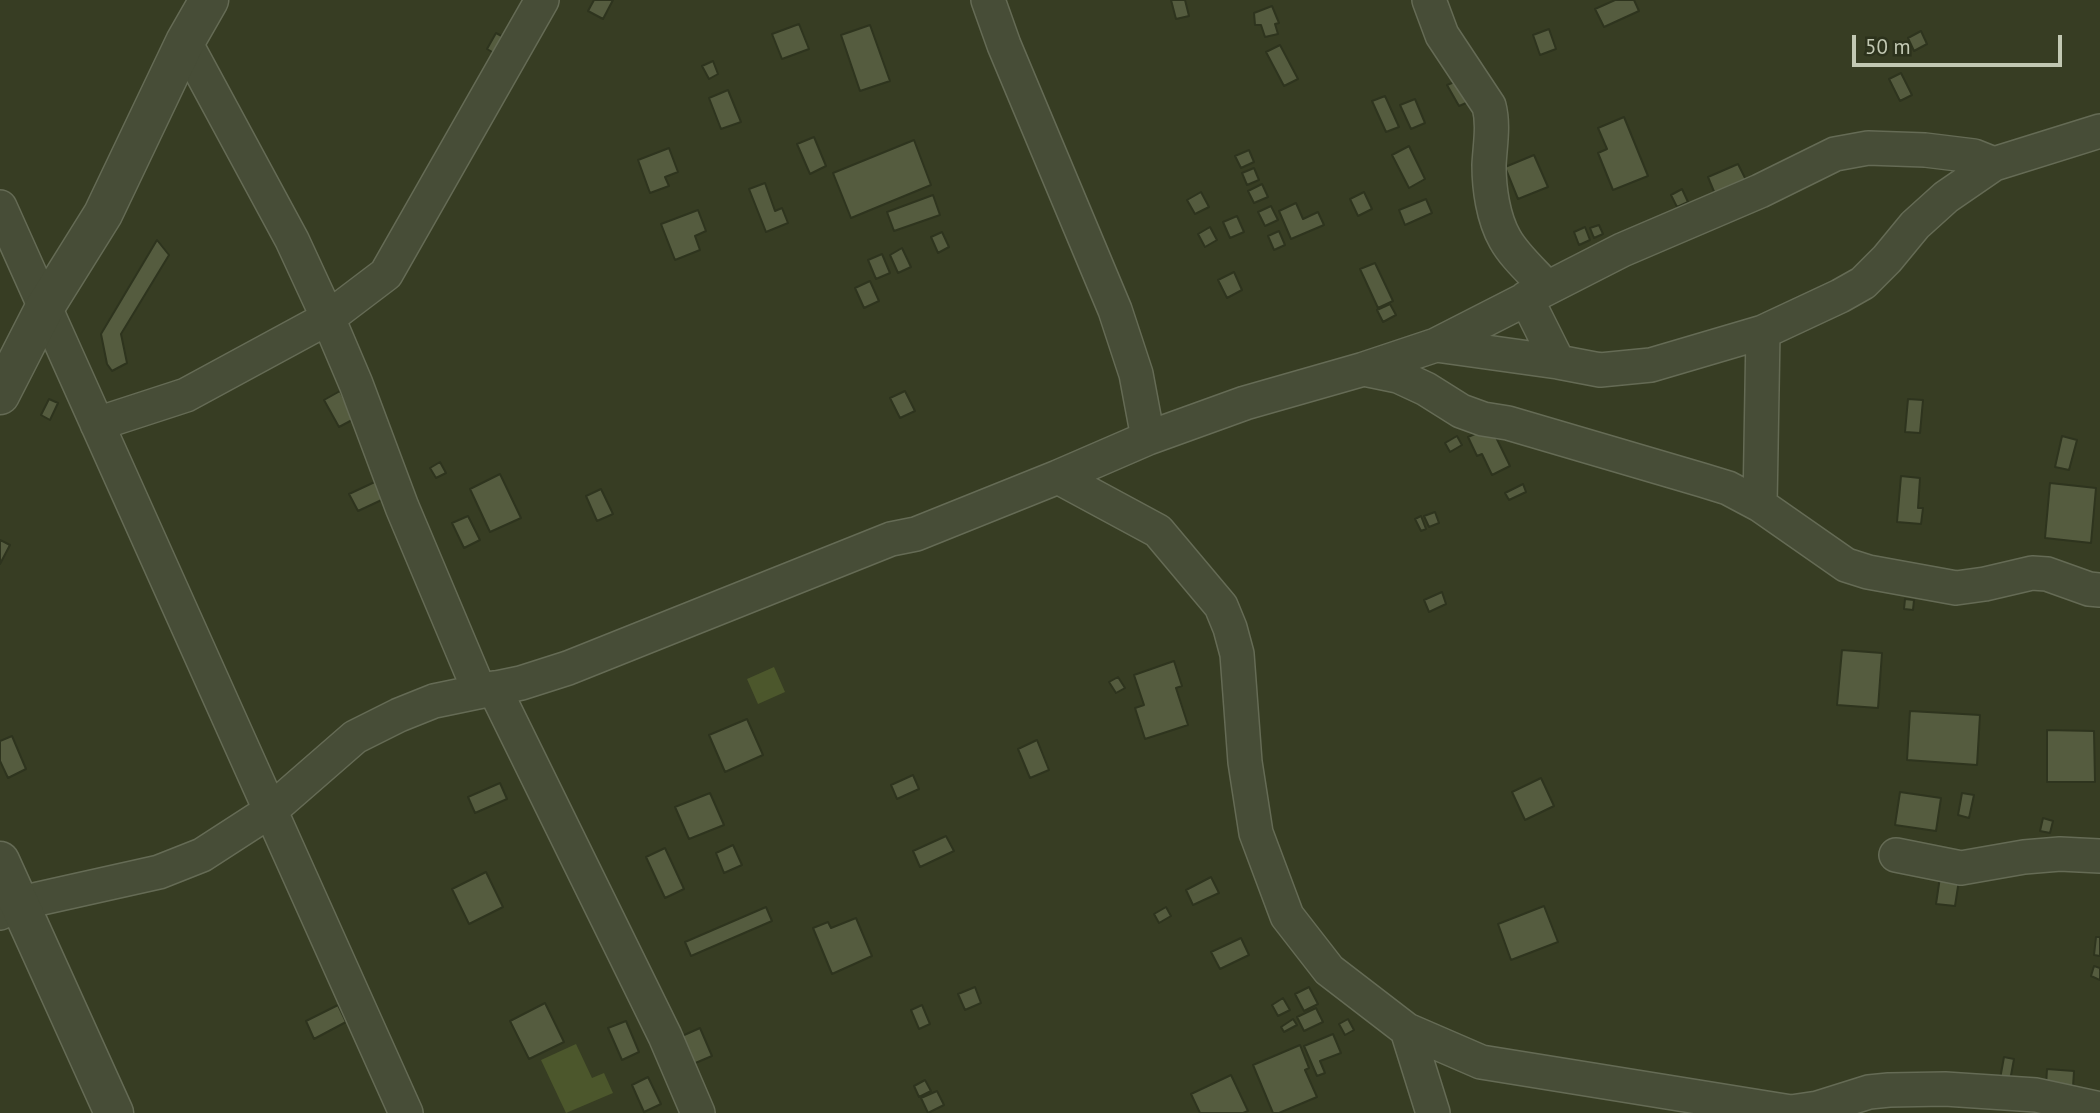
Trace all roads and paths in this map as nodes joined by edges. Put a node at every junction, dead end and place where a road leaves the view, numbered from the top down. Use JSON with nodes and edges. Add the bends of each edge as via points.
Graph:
{"nodes":[{"id":1,"x":209,"y":0,"type":"edge"},
{"id":2,"x":542,"y":0,"type":"edge"},
{"id":3,"x":988,"y":0,"type":"edge"},
{"id":4,"x":1429,"y":0,"type":"edge"},
{"id":5,"x":185,"y":42,"type":"junction"},
{"id":6,"x":2100,"y":131,"type":"edge"},
{"id":7,"x":1994,"y":164,"type":"junction"},
{"id":8,"x":0,"y":208,"type":"edge"},
{"id":9,"x":1537,"y":293,"type":"junction"},
{"id":10,"x":45,"y":307,"type":"junction"},
{"id":11,"x":328,"y":318,"type":"junction"},
{"id":12,"x":1763,"y":332,"type":"junction"},
{"id":13,"x":1436,"y":345,"type":"junction"},
{"id":14,"x":1558,"y":362,"type":"junction"},
{"id":15,"x":1364,"y":369,"type":"junction"},
{"id":16,"x":0,"y":395,"type":"edge"},
{"id":17,"x":97,"y":424,"type":"junction"},
{"id":18,"x":1148,"y":438,"type":"junction"},
{"id":19,"x":1058,"y":477,"type":"junction"},
{"id":20,"x":1760,"y":505,"type":"junction"},
{"id":21,"x":2100,"y":590,"type":"edge"},
{"id":22,"x":487,"y":689,"type":"junction"},
{"id":23,"x":271,"y":811,"type":"junction"},
{"id":24,"x":1896,"y":855,"type":"dead end"},
{"id":25,"x":2100,"y":856,"type":"edge"},
{"id":26,"x":0,"y":861,"type":"edge"},
{"id":27,"x":10,"y":908,"type":"edge"},
{"id":28,"x":1406,"y":1030,"type":"junction"},
{"id":29,"x":1945,"y":1090,"type":"junction"},
{"id":30,"x":2100,"y":1109,"type":"edge"},
{"id":31,"x":114,"y":1113,"type":"edge"},
{"id":32,"x":406,"y":1113,"type":"edge"},
{"id":33,"x":698,"y":1113,"type":"edge"},
{"id":34,"x":1433,"y":1113,"type":"edge"},
{"id":35,"x":1972,"y":1113,"type":"edge"}],
"edges":[{"from":1,"to":5,"type":"street"},
{"from":2,"to":11,"type":"street","via":[[386,274]]},
{"from":3,"to":18,"type":"street","via":[[1115,310],[1136,374]]},
{"from":4,"to":9,"type":"street","via":[[1443,35],[1489,106],[1493,119],[1489,176],[1499,224]]},
{"from":5,"to":10,"type":"street","via":[[103,214]]},
{"from":5,"to":11,"type":"street","via":[[292,240]]},
{"from":6,"to":7,"type":"street"},
{"from":7,"to":9,"type":"street","via":[[1974,156],[1925,150],[1868,148],[1835,154]]},
{"from":7,"to":12,"type":"street","via":[[1922,218],[1863,283]]},
{"from":8,"to":10,"type":"street"},
{"from":9,"to":13,"type":"street"},
{"from":9,"to":14,"type":"street"},
{"from":10,"to":16,"type":"street"},
{"from":10,"to":17,"type":"street"},
{"from":11,"to":17,"type":"street","via":[[186,395]]},
{"from":11,"to":22,"type":"street","via":[[402,507]]},
{"from":12,"to":14,"type":"street","via":[[1651,365],[1600,370]]},
{"from":12,"to":20,"type":"street"},
{"from":13,"to":14,"type":"street"},
{"from":13,"to":15,"type":"street"},
{"from":15,"to":18,"type":"street","via":[[1245,403]]},
{"from":15,"to":20,"type":"street","via":[[1398,376],[1483,419],[1728,488]]},
{"from":17,"to":23,"type":"street"},
{"from":18,"to":19,"type":"street"},
{"from":19,"to":22,"type":"street","via":[[568,668]]},
{"from":19,"to":28,"type":"street","via":[[1158,531],[1221,606],[1237,654],[1255,833],[1287,916],[1329,970]]},
{"from":20,"to":21,"type":"street","via":[[1846,565],[1868,572],[1956,587],[2032,573]]},
{"from":22,"to":23,"type":"street","via":[[434,701],[355,737]]},
{"from":22,"to":33,"type":"street","via":[[665,1036]]},
{"from":23,"to":27,"type":"street","via":[[202,855],[159,872]]},
{"from":23,"to":32,"type":"street"},
{"from":24,"to":25,"type":"street","via":[[1961,868],[2036,856]]},
{"from":26,"to":27,"type":"street"},
{"from":27,"to":31,"type":"street"},
{"from":28,"to":29,"type":"street","via":[[1480,1062],[1791,1112],[1869,1092]]},
{"from":28,"to":34,"type":"street"},
{"from":29,"to":30,"type":"street","via":[[2036,1095]]},
{"from":29,"to":35,"type":"street"}]}
